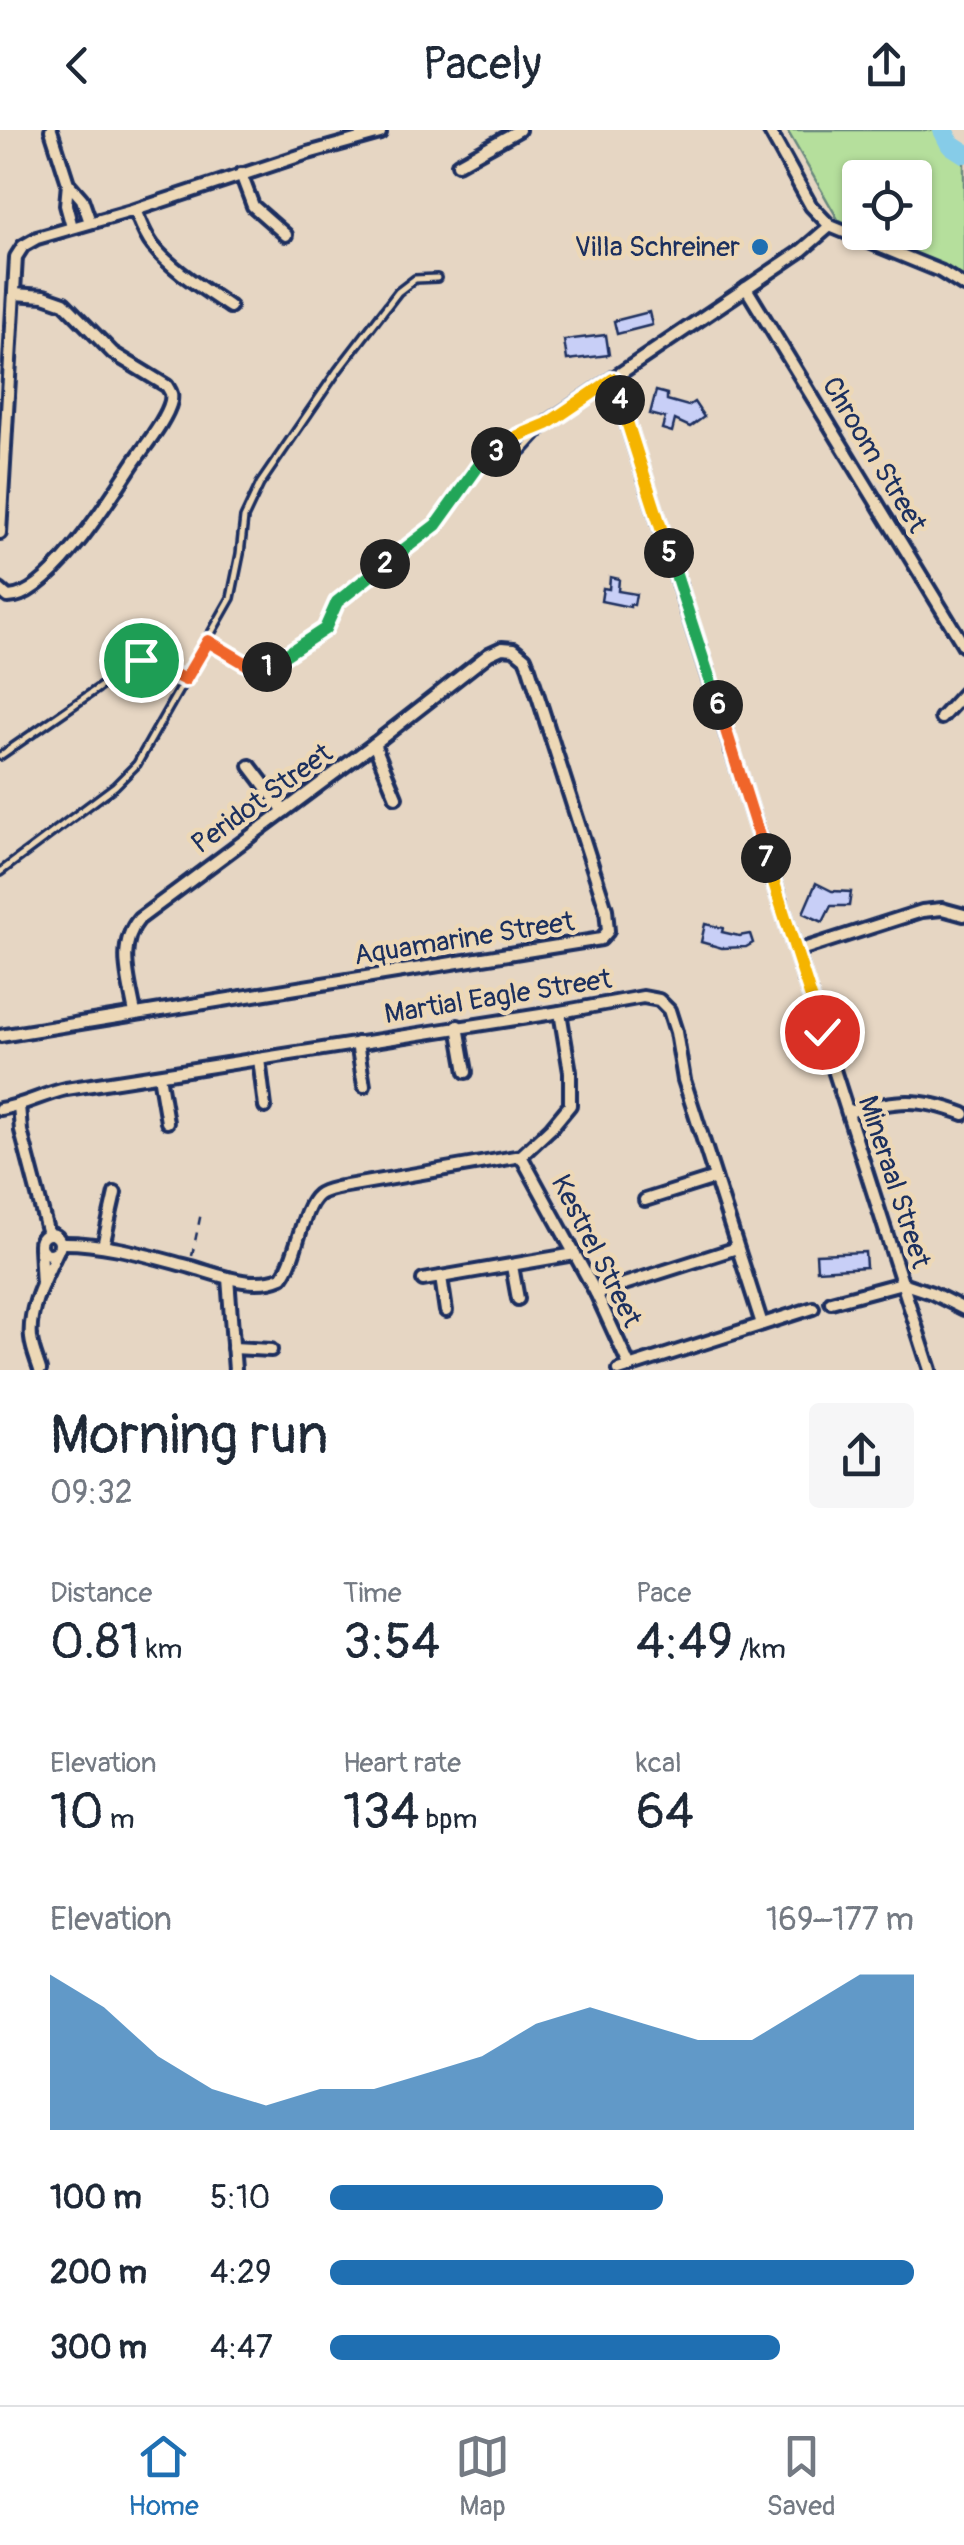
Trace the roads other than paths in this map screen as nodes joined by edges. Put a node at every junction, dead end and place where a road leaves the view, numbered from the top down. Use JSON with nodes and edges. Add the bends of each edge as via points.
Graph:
{"nodes":[{"id":1,"x":51,"y":130,"type":"edge"},
{"id":2,"x":519,"y":130,"type":"edge"},
{"id":3,"x":768,"y":130,"type":"edge"},
{"id":4,"x":380,"y":132,"type":"dead end"},
{"id":5,"x":458,"y":164,"type":"dead end"},
{"id":6,"x":242,"y":174,"type":"junction"},
{"id":7,"x":68,"y":183,"type":"junction"},
{"id":8,"x":135,"y":210,"type":"junction"},
{"id":9,"x":90,"y":222,"type":"junction"},
{"id":10,"x":830,"y":226,"type":"junction"},
{"id":11,"x":72,"y":227,"type":"junction"},
{"id":12,"x":286,"y":236,"type":"dead end"},
{"id":13,"x":437,"y":278,"type":"dead end"},
{"id":14,"x":964,"y":286,"type":"edge"},
{"id":15,"x":746,"y":288,"type":"junction"},
{"id":16,"x":14,"y":294,"type":"junction"},
{"id":17,"x":230,"y":307,"type":"dead end"},
{"id":18,"x":613,"y":379,"type":"junction"},
{"id":19,"x":547,"y":424,"type":"junction"},
{"id":20,"x":494,"y":453,"type":"junction"},
{"id":21,"x":0,"y":533,"type":"edge"},
{"id":22,"x":1,"y":592,"type":"edge"},
{"id":23,"x":208,"y":641,"type":"junction"},
{"id":24,"x":964,"y":646,"type":"edge"},
{"id":25,"x":490,"y":654,"type":"joint"},
{"id":26,"x":185,"y":680,"type":"junction"},
{"id":27,"x":964,"y":693,"type":"edge"},
{"id":28,"x":941,"y":718,"type":"dead end"},
{"id":29,"x":374,"y":744,"type":"junction"},
{"id":30,"x":0,"y":756,"type":"edge"},
{"id":31,"x":250,"y":766,"type":"dead end"},
{"id":32,"x":396,"y":796,"type":"dead end"},
{"id":33,"x":284,"y":810,"type":"junction"},
{"id":34,"x":0,"y":872,"type":"edge"},
{"id":35,"x":964,"y":915,"type":"edge"},
{"id":36,"x":796,"y":951,"type":"junction"},
{"id":37,"x":560,"y":1012,"type":"junction"},
{"id":38,"x":135,"y":1014,"type":"junction"},
{"id":39,"x":458,"y":1026,"type":"junction"},
{"id":40,"x":0,"y":1036,"type":"edge"},
{"id":41,"x":357,"y":1043,"type":"junction"},
{"id":42,"x":259,"y":1059,"type":"junction"},
{"id":43,"x":466,"y":1072,"type":"dead end"},
{"id":44,"x":159,"y":1075,"type":"junction"},
{"id":45,"x":364,"y":1086,"type":"dead end"},
{"id":46,"x":266,"y":1107,"type":"dead end"},
{"id":47,"x":9,"y":1108,"type":"edge"},
{"id":48,"x":848,"y":1112,"type":"junction"},
{"id":49,"x":964,"y":1114,"type":"edge"},
{"id":50,"x":167,"y":1122,"type":"dead end"},
{"id":51,"x":522,"y":1156,"type":"junction"},
{"id":52,"x":715,"y":1178,"type":"junction"},
{"id":53,"x":115,"y":1192,"type":"dead end"},
{"id":54,"x":645,"y":1200,"type":"dead end"},
{"id":55,"x":44,"y":1239,"type":"junction"},
{"id":56,"x":103,"y":1246,"type":"junction"},
{"id":57,"x":59,"y":1247,"type":"junction"},
{"id":58,"x":737,"y":1248,"type":"junction"},
{"id":59,"x":575,"y":1254,"type":"junction"},
{"id":60,"x":512,"y":1266,"type":"junction"},
{"id":61,"x":441,"y":1276,"type":"junction"},
{"id":62,"x":228,"y":1278,"type":"junction"},
{"id":63,"x":423,"y":1280,"type":"dead end"},
{"id":64,"x":902,"y":1282,"type":"junction"},
{"id":65,"x":42,"y":1286,"type":"junction"},
{"id":66,"x":596,"y":1292,"type":"junction"},
{"id":67,"x":518,"y":1300,"type":"dead end"},
{"id":68,"x":831,"y":1302,"type":"dead end"},
{"id":69,"x":813,"y":1308,"type":"dead end"},
{"id":70,"x":964,"y":1309,"type":"edge"},
{"id":71,"x":446,"y":1312,"type":"dead end"},
{"id":72,"x":762,"y":1324,"type":"junction"},
{"id":73,"x":233,"y":1348,"type":"junction"},
{"id":74,"x":270,"y":1350,"type":"dead end"},
{"id":75,"x":655,"y":1365,"type":"edge"},
{"id":76,"x":625,"y":1368,"type":"edge"},
{"id":77,"x":40,"y":1370,"type":"edge"},
{"id":78,"x":235,"y":1370,"type":"edge"},
{"id":79,"x":930,"y":1370,"type":"edge"}],
"edges":[{"from":1,"to":7,"type":"street"},
{"from":2,"to":5,"type":"street"},
{"from":3,"to":10,"type":"street"},
{"from":4,"to":6,"type":"street"},
{"from":6,"to":8,"type":"street"},
{"from":6,"to":12,"type":"street","via":[[253,206]]},
{"from":7,"to":9,"type":"street"},
{"from":7,"to":11,"type":"street"},
{"from":8,"to":9,"type":"street"},
{"from":8,"to":17,"type":"street","via":[[162,256]]},
{"from":9,"to":11,"type":"street"},
{"from":10,"to":14,"type":"street"},
{"from":10,"to":15,"type":"street"},
{"from":11,"to":16,"type":"street","via":[[22,246]]},
{"from":13,"to":23,"type":"lane","via":[[415,279],[398,292],[260,484],[244,518],[232,598]]},
{"from":15,"to":18,"type":"street"},
{"from":15,"to":24,"type":"street","name":"Chroom Street"},
{"from":16,"to":21,"type":"street"},
{"from":16,"to":22,"type":"street","via":[[64,303],[112,353],[167,386],[171,400],[84,537],[24,594]]},
{"from":18,"to":19,"type":"street"},
{"from":18,"to":36,"type":"street","name":"Mineraal Street"},
{"from":19,"to":20,"type":"lane"},
{"from":19,"to":20,"type":"lane","via":[[523,451]]},
{"from":20,"to":23,"type":"lane","via":[[436,525],[342,597],[325,629],[272,666],[250,666]]},
{"from":23,"to":26,"type":"lane"},
{"from":25,"to":29,"type":"street","name":"Peridot Street"},
{"from":25,"to":38,"type":"street","name":"Aquamarine Street","via":[[514,649],[529,668],[606,910],[606,936]]},
{"from":26,"to":30,"type":"lane","via":[[151,662],[136,662]]},
{"from":26,"to":34,"type":"lane","via":[[128,775]]},
{"from":27,"to":28,"type":"street"},
{"from":29,"to":32,"type":"street"},
{"from":29,"to":33,"type":"street","name":"Peridot Street"},
{"from":31,"to":33,"type":"street"},
{"from":33,"to":38,"type":"street","name":"Peridot Street","via":[[134,926],[126,950]]},
{"from":35,"to":36,"type":"street","via":[[922,911]]},
{"from":36,"to":48,"type":"street","name":"Mineraal Street"},
{"from":37,"to":39,"type":"street","name":"Martial Eagle Street"},
{"from":37,"to":51,"type":"street","via":[[570,1105]]},
{"from":37,"to":52,"type":"street","name":"Martial Eagle Street","via":[[643,997],[665,1004]]},
{"from":38,"to":40,"type":"street","name":"Aquamarine Street"},
{"from":39,"to":41,"type":"street","name":"Martial Eagle Street"},
{"from":39,"to":43,"type":"street"},
{"from":41,"to":42,"type":"street","name":"Martial Eagle Street"},
{"from":41,"to":45,"type":"street"},
{"from":42,"to":44,"type":"street","name":"Martial Eagle Street"},
{"from":42,"to":46,"type":"street"},
{"from":44,"to":47,"type":"street","name":"Martial Eagle Street","via":[[57,1091]]},
{"from":44,"to":50,"type":"street"},
{"from":47,"to":55,"type":"street","via":[[21,1131]]},
{"from":48,"to":49,"type":"street","via":[[913,1101]]},
{"from":48,"to":64,"type":"street","name":"Mineraal Street"},
{"from":51,"to":59,"type":"street","name":"Kestrel Street"},
{"from":51,"to":62,"type":"street","via":[[319,1194],[282,1277]]},
{"from":52,"to":54,"type":"street"},
{"from":52,"to":58,"type":"street","name":"Martial Eagle Street"},
{"from":53,"to":56,"type":"street"},
{"from":55,"to":57,"type":"street","via":[[58,1237]]},
{"from":55,"to":57,"type":"street","via":[[44,1252]]},
{"from":55,"to":65,"type":"street"},
{"from":56,"to":57,"type":"street"},
{"from":56,"to":62,"type":"street"},
{"from":57,"to":65,"type":"street"},
{"from":58,"to":66,"type":"street"},
{"from":58,"to":72,"type":"street","name":"Martial Eagle Street"},
{"from":59,"to":60,"type":"street"},
{"from":59,"to":66,"type":"street","name":"Kestrel Street"},
{"from":60,"to":61,"type":"street"},
{"from":60,"to":67,"type":"street"},
{"from":61,"to":63,"type":"street"},
{"from":61,"to":71,"type":"street"},
{"from":62,"to":73,"type":"street"},
{"from":64,"to":68,"type":"street"},
{"from":64,"to":70,"type":"street"},
{"from":64,"to":79,"type":"street","name":"Mineraal Street"},
{"from":65,"to":77,"type":"street","via":[[31,1335]]},
{"from":66,"to":76,"type":"street","name":"Kestrel Street"},
{"from":69,"to":72,"type":"street"},
{"from":72,"to":75,"type":"street"},
{"from":73,"to":74,"type":"street"},
{"from":73,"to":78,"type":"street"},
{"from":75,"to":76,"type":"street"}]}
